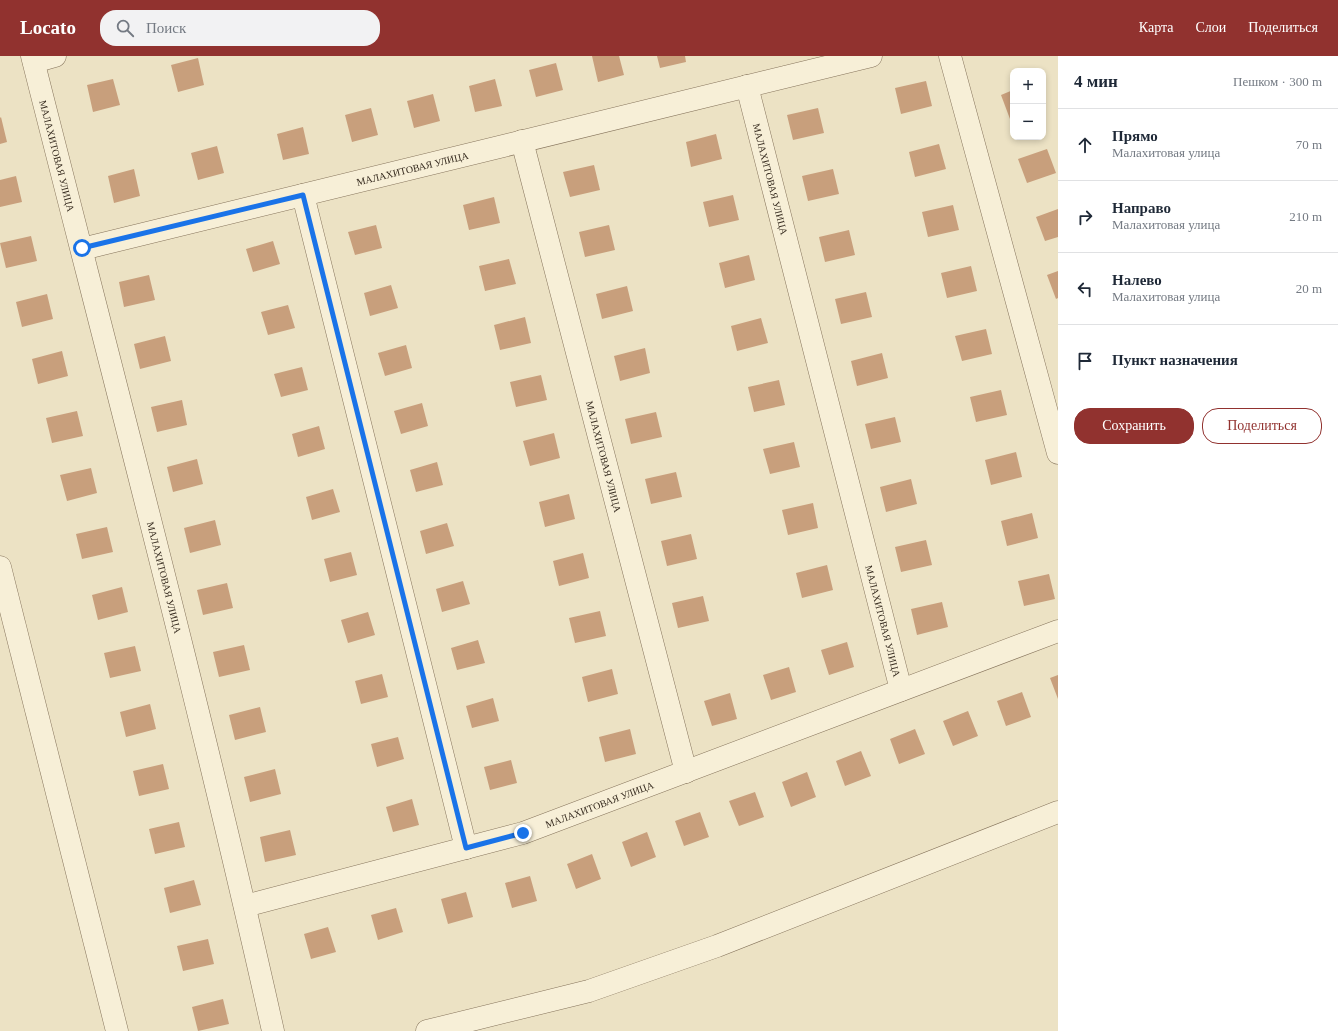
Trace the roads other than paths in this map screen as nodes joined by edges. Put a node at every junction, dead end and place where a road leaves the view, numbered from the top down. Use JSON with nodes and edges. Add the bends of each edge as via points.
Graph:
{"nodes":[{"id":1,"x":55,"y":56,"type":"edge"},
{"id":2,"x":871,"y":56,"type":"edge"},
{"id":3,"x":950,"y":56,"type":"edge"},
{"id":4,"x":33,"y":59,"type":"edge"},
{"id":5,"x":747,"y":86,"type":"junction"},
{"id":6,"x":522,"y":141,"type":"junction"},
{"id":7,"x":303,"y":195,"type":"junction"},
{"id":8,"x":82,"y":248,"type":"junction"},
{"id":9,"x":1058,"y":453,"type":"edge"},
{"id":10,"x":0,"y":567,"type":"edge"},
{"id":11,"x":1058,"y":631,"type":"edge"},
{"id":12,"x":901,"y":690,"type":"junction"},
{"id":13,"x":686,"y":772,"type":"junction"},
{"id":14,"x":1058,"y":812,"type":"edge"},
{"id":15,"x":466,"y":848,"type":"junction"},
{"id":16,"x":245,"y":906,"type":"junction"},
{"id":17,"x":118,"y":1031,"type":"edge"},
{"id":18,"x":272,"y":1031,"type":"edge"},
{"id":19,"x":427,"y":1031,"type":"edge"}],
"edges":[{"from":1,"to":4,"type":"street","name":"МАЛАХИТОВАЯ УЛИЦА"},
{"from":2,"to":5,"type":"street","name":"МАЛАХИТОВАЯ УЛИЦА"},
{"from":3,"to":9,"type":"street"},
{"from":4,"to":8,"type":"street","name":"МАЛАХИТОВАЯ УЛИЦА"},
{"from":5,"to":6,"type":"street","name":"МАЛАХИТОВАЯ УЛИЦА"},
{"from":5,"to":12,"type":"street","name":"МАЛАХИТОВАЯ УЛИЦА"},
{"from":6,"to":7,"type":"street","name":"МАЛАХИТОВАЯ УЛИЦА"},
{"from":6,"to":13,"type":"street","name":"МАЛАХИТОВАЯ УЛИЦА"},
{"from":7,"to":8,"type":"street","name":"МАЛАХИТОВАЯ УЛИЦА"},
{"from":7,"to":15,"type":"street"},
{"from":8,"to":16,"type":"street","name":"МАЛАХИТОВАЯ УЛИЦА"},
{"from":10,"to":17,"type":"street"},
{"from":11,"to":12,"type":"street","name":"МАЛАХИТОВАЯ УЛИЦА"},
{"from":12,"to":13,"type":"street","name":"МАЛАХИТОВАЯ УЛИЦА"},
{"from":13,"to":15,"type":"street","name":"МАЛАХИТОВАЯ УЛИЦА","via":[[523,833]]},
{"from":14,"to":19,"type":"street","via":[[696,954],[588,991]]},
{"from":15,"to":16,"type":"street","name":"МАЛАХИТОВАЯ УЛИЦА"},
{"from":16,"to":18,"type":"street","name":"МАЛАХИТОВАЯ УЛИЦА"}]}
